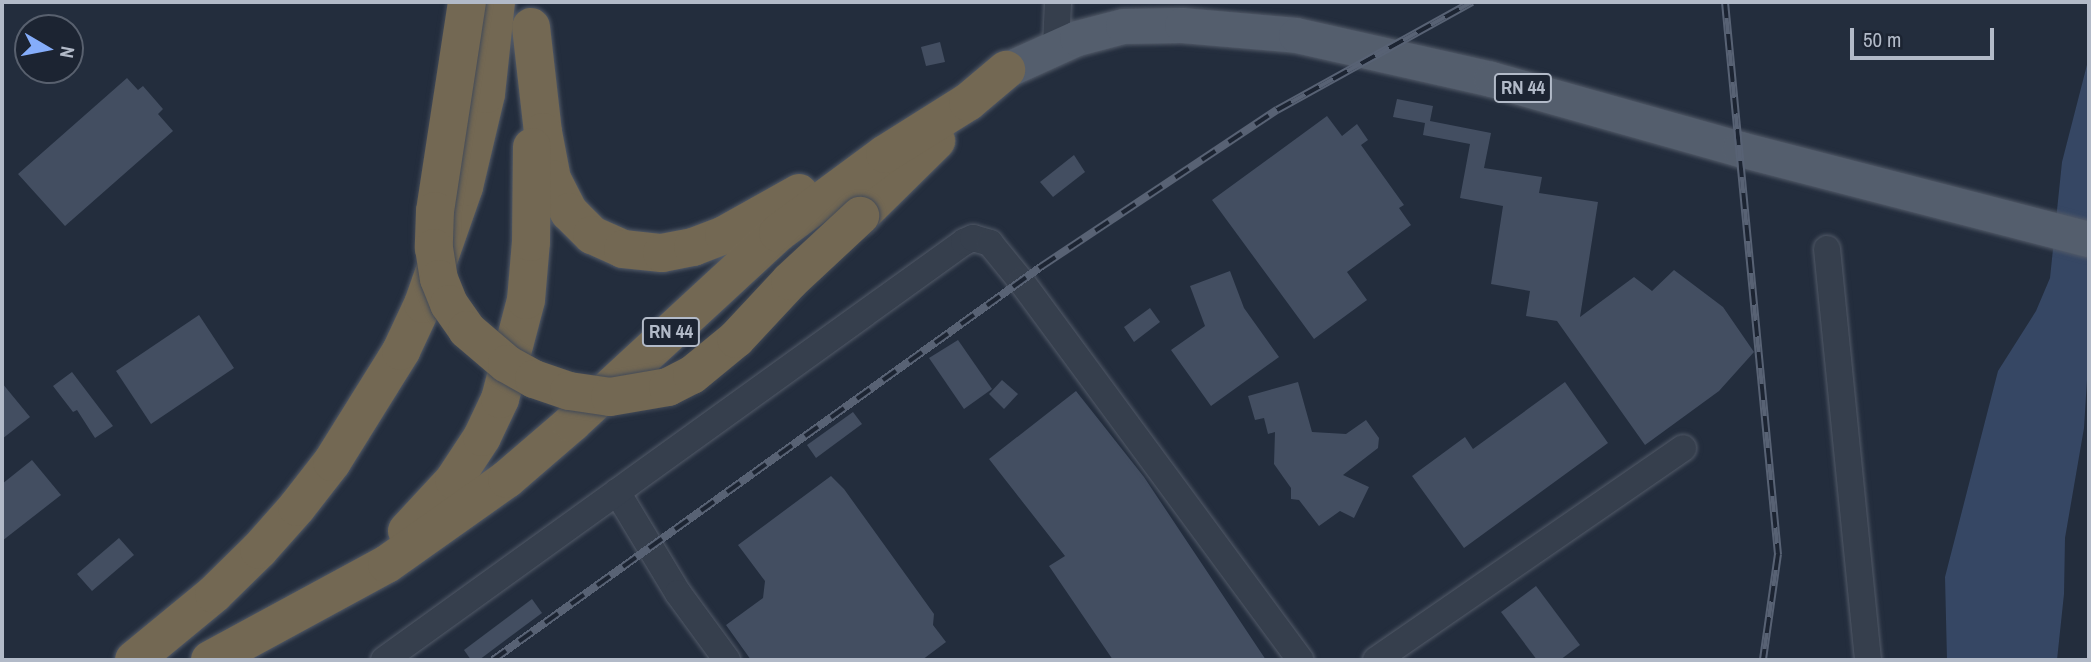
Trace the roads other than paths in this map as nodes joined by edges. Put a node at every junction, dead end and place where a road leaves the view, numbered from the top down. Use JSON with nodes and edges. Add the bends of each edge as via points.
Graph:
{"nodes":[{"id":1,"x":467,"y":2,"type":"edge"},
{"id":2,"x":496,"y":2,"type":"edge"},
{"id":3,"x":1058,"y":2,"type":"edge"},
{"id":4,"x":531,"y":15,"type":"edge"},
{"id":5,"x":1056,"y":47,"type":"junction"},
{"id":6,"x":1006,"y":70,"type":"junction"},
{"id":7,"x":968,"y":102,"type":"junction"},
{"id":8,"x":2089,"y":239,"type":"edge"},
{"id":9,"x":1828,"y":249,"type":"dead end"},
{"id":10,"x":1683,"y":448,"type":"dead end"},
{"id":11,"x":617,"y":492,"type":"junction"},
{"id":12,"x":335,"y":590,"type":"junction"},
{"id":13,"x":134,"y":660,"type":"edge"},
{"id":14,"x":210,"y":660,"type":"edge"},
{"id":15,"x":384,"y":660,"type":"edge"},
{"id":16,"x":727,"y":660,"type":"edge"},
{"id":17,"x":1300,"y":660,"type":"edge"},
{"id":18,"x":1377,"y":660,"type":"edge"},
{"id":19,"x":1868,"y":660,"type":"edge"}],
"edges":[{"from":1,"to":7,"type":"highway","bridge":true,"via":[[435,211],[438,269],[449,303],[467,330],[507,364],[569,391],[610,397],[668,387],[692,375],[736,339],[954,122]]},
{"from":2,"to":13,"type":"highway","via":[[486,94],[468,174],[423,304],[401,351],[332,462],[267,542],[214,594]]},
{"from":3,"to":5,"type":"lane"},
{"from":4,"to":6,"type":"highway","via":[[552,179],[569,212],[592,235],[623,249],[662,253],[724,235]]},
{"from":4,"to":12,"type":"highway","via":[[531,242],[526,300],[500,399],[468,458],[427,511],[383,555]]},
{"from":5,"to":6,"type":"main road","number":"RN 44"},
{"from":5,"to":8,"type":"main road","number":"RN 44","via":[[1102,30],[1147,24],[1296,36],[1491,79]]},
{"from":6,"to":7,"type":"highway","number":"RN 44"},
{"from":7,"to":12,"type":"highway","number":"RN 44","via":[[885,154],[778,233],[507,479],[387,564]]},
{"from":9,"to":19,"type":"lane"},
{"from":10,"to":18,"type":"lane"},
{"from":11,"to":15,"type":"lane"},
{"from":11,"to":16,"type":"lane","via":[[678,593]]},
{"from":11,"to":17,"type":"lane","via":[[964,242],[981,239],[996,249],[1021,281]]},
{"from":12,"to":14,"type":"highway","number":"RN 44"}]}
